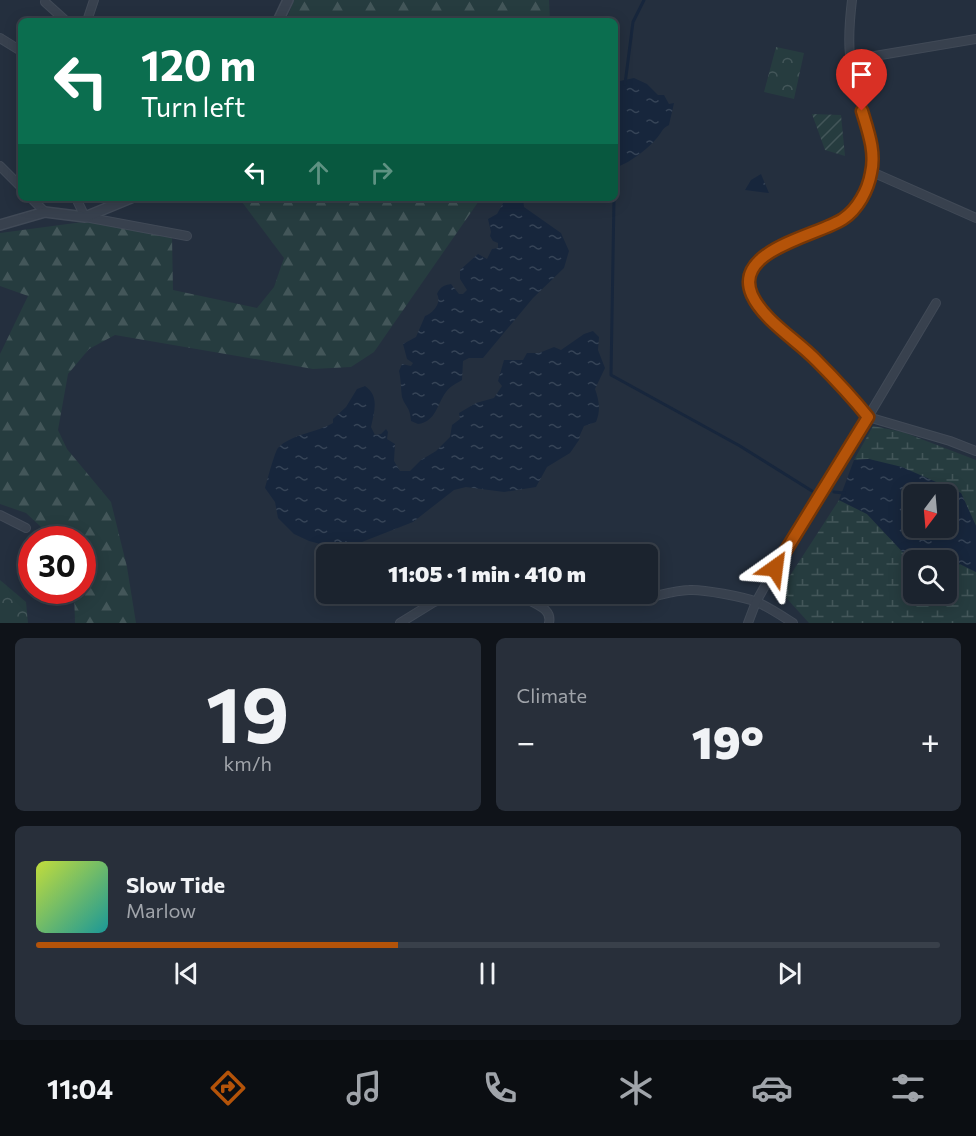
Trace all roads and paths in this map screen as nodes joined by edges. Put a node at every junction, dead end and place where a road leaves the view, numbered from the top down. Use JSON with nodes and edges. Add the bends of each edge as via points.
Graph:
{"nodes":[{"id":1,"x":94,"y":0,"type":"edge"},
{"id":2,"x":288,"y":0,"type":"edge"},
{"id":3,"x":852,"y":0,"type":"edge"},
{"id":4,"x":45,"y":2,"type":"dead end"},
{"id":5,"x":63,"y":18,"type":"edge"},
{"id":6,"x":88,"y":18,"type":"edge"},
{"id":7,"x":279,"y":18,"type":"edge"},
{"id":8,"x":0,"y":38,"type":"edge"},
{"id":9,"x":976,"y":39,"type":"edge"},
{"id":10,"x":18,"y":49,"type":"edge"},
{"id":11,"x":851,"y":60,"type":"junction"},
{"id":12,"x":0,"y":166,"type":"edge"},
{"id":13,"x":872,"y":172,"type":"junction"},
{"id":14,"x":18,"y":184,"type":"edge"},
{"id":15,"x":34,"y":201,"type":"edge"},
{"id":16,"x":77,"y":201,"type":"edge"},
{"id":17,"x":117,"y":201,"type":"edge"},
{"id":18,"x":45,"y":212,"type":"junction"},
{"id":19,"x":85,"y":217,"type":"junction"},
{"id":20,"x":976,"y":218,"type":"edge"},
{"id":21,"x":0,"y":225,"type":"edge"},
{"id":22,"x":187,"y":236,"type":"dead end"},
{"id":23,"x":936,"y":303,"type":"dead end"},
{"id":24,"x":868,"y":417,"type":"junction"},
{"id":25,"x":976,"y":452,"type":"edge"},
{"id":26,"x":0,"y":515,"type":"edge"},
{"id":27,"x":22,"y":526,"type":"edge"},
{"id":28,"x":658,"y":595,"type":"edge"},
{"id":29,"x":756,"y":602,"type":"junction"},
{"id":30,"x":431,"y":604,"type":"edge"},
{"id":31,"x":534,"y":604,"type":"edge"},
{"id":32,"x":400,"y":623,"type":"edge"},
{"id":33,"x":549,"y":623,"type":"edge"},
{"id":34,"x":748,"y":623,"type":"edge"},
{"id":35,"x":793,"y":623,"type":"edge"}],
"edges":[{"from":1,"to":6,"type":"street"},
{"from":2,"to":7,"type":"street"},
{"from":3,"to":11,"type":"street"},
{"from":4,"to":5,"type":"street"},
{"from":8,"to":10,"type":"street"},
{"from":9,"to":11,"type":"street"},
{"from":11,"to":13,"type":"street","via":[[873,149]]},
{"from":12,"to":14,"type":"street"},
{"from":13,"to":20,"type":"street"},
{"from":13,"to":24,"type":"street","via":[[866,192],[843,219],[772,251],[755,262],[750,272],[751,293],[756,301]]},
{"from":15,"to":18,"type":"street"},
{"from":16,"to":19,"type":"street"},
{"from":17,"to":19,"type":"street"},
{"from":18,"to":19,"type":"street"},
{"from":18,"to":21,"type":"street"},
{"from":19,"to":22,"type":"street"},
{"from":23,"to":24,"type":"street"},
{"from":24,"to":25,"type":"street"},
{"from":24,"to":29,"type":"street"},
{"from":26,"to":27,"type":"street"},
{"from":28,"to":29,"type":"street","via":[[692,590]]},
{"from":29,"to":34,"type":"street"},
{"from":29,"to":35,"type":"street"},
{"from":30,"to":32,"type":"street"},
{"from":31,"to":33,"type":"street","via":[[547,610]]}]}
